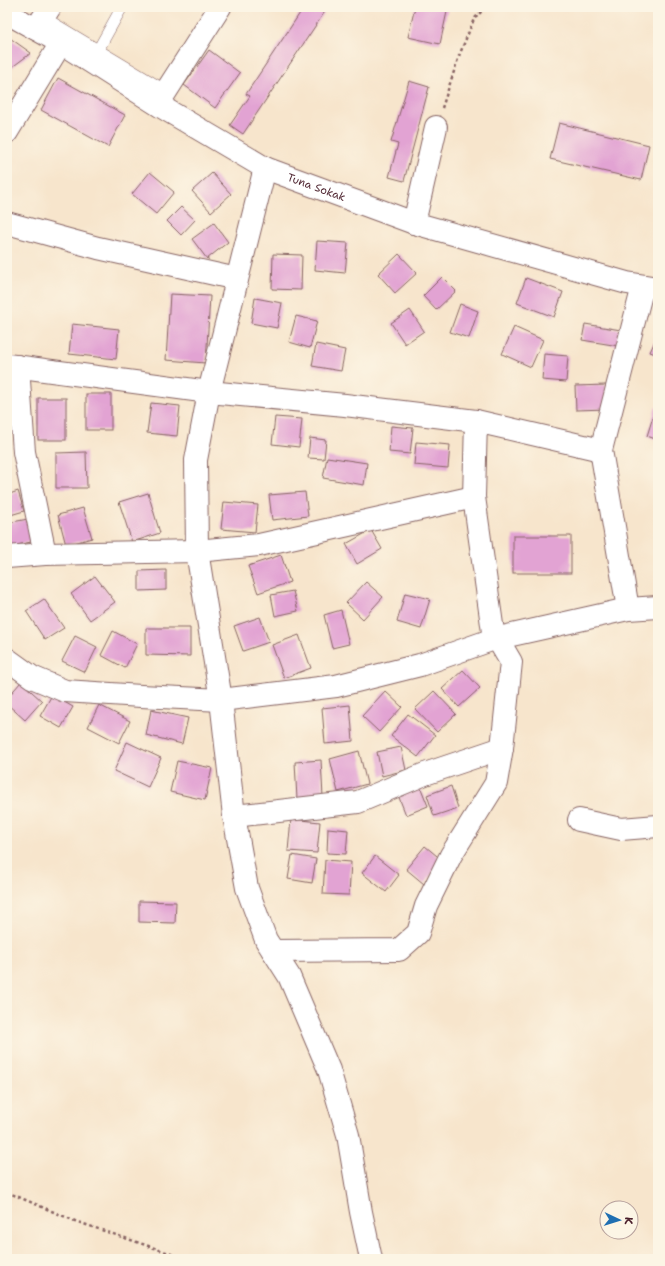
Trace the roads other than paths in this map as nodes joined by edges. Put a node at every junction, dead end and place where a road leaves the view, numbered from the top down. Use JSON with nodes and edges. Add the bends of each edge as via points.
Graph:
{"nodes":[{"id":1,"x":122,"y":7,"type":"edge"},
{"id":2,"x":220,"y":7,"type":"edge"},
{"id":3,"x":10,"y":17,"type":"edge"},
{"id":4,"x":43,"y":18,"type":"edge"},
{"id":5,"x":61,"y":43,"type":"junction"},
{"id":6,"x":98,"y":50,"type":"junction"},
{"id":7,"x":162,"y":98,"type":"junction"},
{"id":8,"x":436,"y":127,"type":"road end"},
{"id":9,"x":7,"y":132,"type":"edge"},
{"id":10,"x":265,"y":168,"type":"junction"},
{"id":11,"x":7,"y":222,"type":"edge"},
{"id":12,"x":414,"y":223,"type":"junction"},
{"id":13,"x":237,"y":279,"type":"junction"},
{"id":14,"x":651,"y":287,"type":"edge"},
{"id":15,"x":12,"y":365,"type":"edge"},
{"id":16,"x":209,"y":392,"type":"junction"},
{"id":17,"x":476,"y":421,"type":"junction"},
{"id":18,"x":601,"y":450,"type":"junction"},
{"id":19,"x":474,"y":497,"type":"junction"},
{"id":20,"x":197,"y":551,"type":"junction"},
{"id":21,"x":45,"y":554,"type":"junction"},
{"id":22,"x":7,"y":557,"type":"edge"},
{"id":23,"x":658,"y":607,"type":"edge"},
{"id":24,"x":628,"y":609,"type":"junction"},
{"id":25,"x":496,"y":639,"type":"junction"},
{"id":26,"x":7,"y":659,"type":"edge"},
{"id":27,"x":222,"y":700,"type":"junction"},
{"id":28,"x":502,"y":748,"type":"junction"},
{"id":29,"x":234,"y":816,"type":"junction"},
{"id":30,"x":579,"y":820,"type":"dead end"},
{"id":31,"x":658,"y":826,"type":"edge"},
{"id":32,"x":273,"y":951,"type":"junction"},
{"id":33,"x":371,"y":1259,"type":"edge"}],
"edges":[{"from":1,"to":6,"type":"lane"},
{"from":2,"to":7,"type":"street"},
{"from":3,"to":4,"type":"street","name":"Tuna Sokak"},
{"from":4,"to":5,"type":"street","name":"Tuna Sokak"},
{"from":4,"to":6,"type":"lane"},
{"from":5,"to":7,"type":"street","name":"Tuna Sokak"},
{"from":5,"to":9,"type":"street"},
{"from":6,"to":7,"type":"lane"},
{"from":7,"to":10,"type":"street","name":"Tuna Sokak"},
{"from":8,"to":12,"type":"street"},
{"from":10,"to":12,"type":"street","name":"Tuna Sokak"},
{"from":10,"to":13,"type":"street"},
{"from":11,"to":13,"type":"street","via":[[98,248]]},
{"from":12,"to":14,"type":"street","name":"Tuna Sokak","via":[[627,283]]},
{"from":13,"to":16,"type":"street"},
{"from":14,"to":18,"type":"street"},
{"from":15,"to":16,"type":"street"},
{"from":15,"to":21,"type":"street","via":[[24,452]]},
{"from":16,"to":17,"type":"street"},
{"from":16,"to":20,"type":"street","via":[[196,460]]},
{"from":17,"to":18,"type":"street"},
{"from":17,"to":19,"type":"street"},
{"from":18,"to":24,"type":"street"},
{"from":19,"to":20,"type":"street","via":[[259,545]]},
{"from":19,"to":25,"type":"street"},
{"from":20,"to":21,"type":"street"},
{"from":20,"to":27,"type":"street"},
{"from":21,"to":22,"type":"street"},
{"from":23,"to":24,"type":"street"},
{"from":24,"to":25,"type":"street"},
{"from":25,"to":27,"type":"street","via":[[420,665],[336,686]]},
{"from":25,"to":28,"type":"street","via":[[511,662]]},
{"from":26,"to":27,"type":"street","via":[[32,677],[65,691]]},
{"from":27,"to":29,"type":"street"},
{"from":28,"to":29,"type":"street","via":[[426,774],[358,802]]},
{"from":28,"to":32,"type":"street","via":[[496,783],[451,855],[426,906],[418,933],[399,950]]},
{"from":29,"to":32,"type":"street","via":[[247,888],[266,940]]},
{"from":30,"to":31,"type":"street","via":[[621,829]]},
{"from":32,"to":33,"type":"street","via":[[289,976],[329,1070],[348,1135]]}]}
